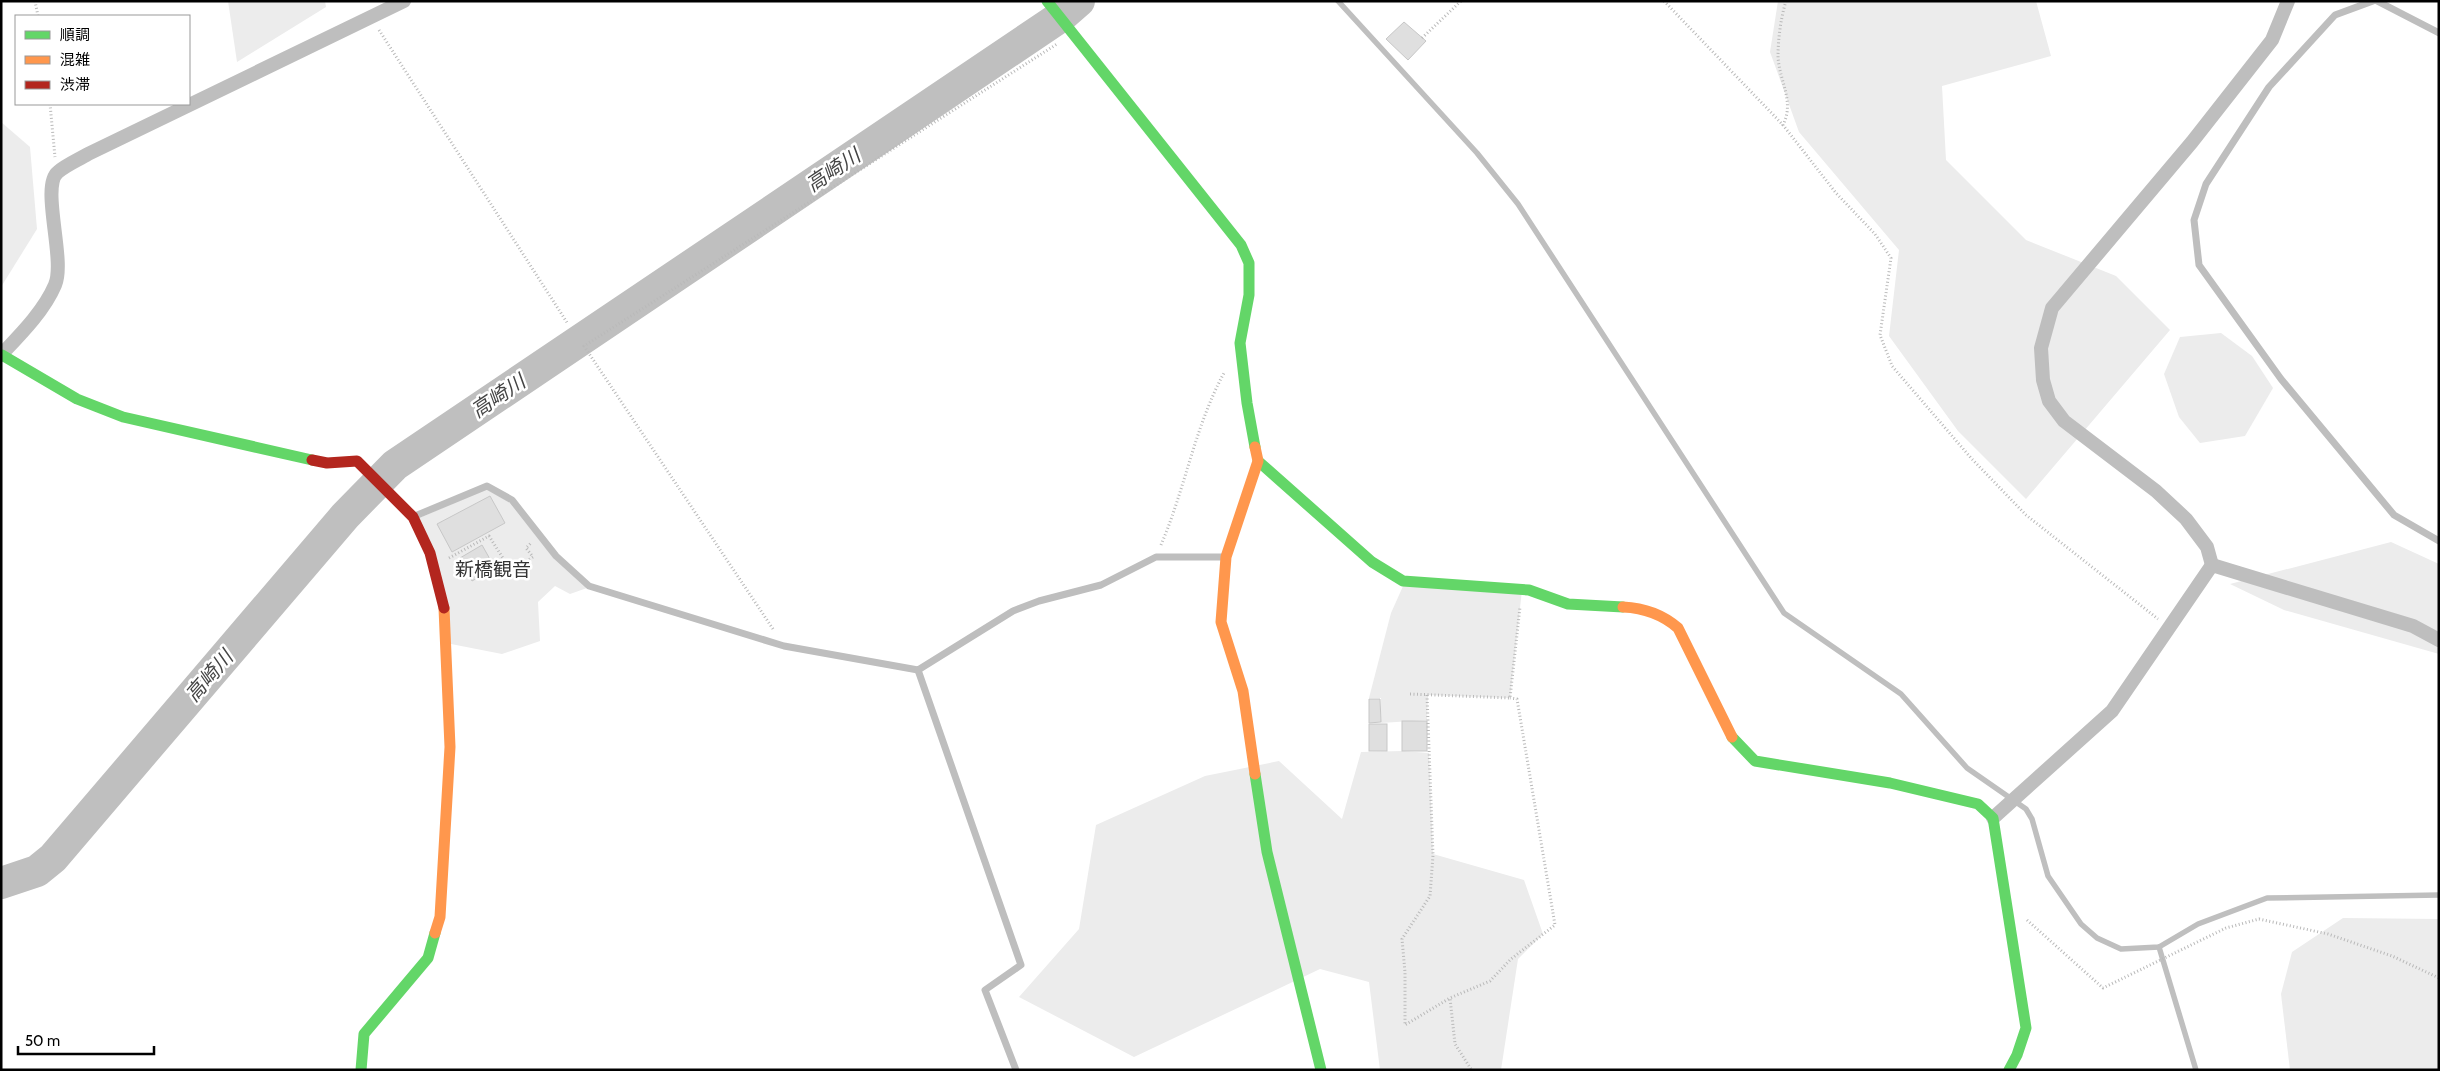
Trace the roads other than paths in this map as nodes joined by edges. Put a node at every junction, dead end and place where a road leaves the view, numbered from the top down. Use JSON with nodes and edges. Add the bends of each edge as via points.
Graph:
{"nodes":[{"id":1,"x":404,"y":1,"type":"edge"},
{"id":2,"x":1047,"y":1,"type":"edge"},
{"id":3,"x":2288,"y":1,"type":"edge"},
{"id":4,"x":2373,"y":1,"type":"edge"},
{"id":5,"x":2377,"y":1,"type":"edge"},
{"id":6,"x":2439,"y":34,"type":"edge"},
{"id":7,"x":2,"y":355,"type":"edge"},
{"id":8,"x":1258,"y":460,"type":"junction"},
{"id":9,"x":413,"y":517,"type":"junction"},
{"id":10,"x":2437,"y":539,"type":"edge"},
{"id":11,"x":1226,"y":557,"type":"junction"},
{"id":12,"x":2212,"y":564,"type":"junction"},
{"id":13,"x":2439,"y":640,"type":"edge"},
{"id":14,"x":918,"y":670,"type":"junction"},
{"id":15,"x":1994,"y":818,"type":"junction"},
{"id":16,"x":361,"y":1070,"type":"edge"},
{"id":17,"x":1016,"y":1070,"type":"edge"},
{"id":18,"x":1321,"y":1070,"type":"edge"},
{"id":19,"x":2008,"y":1070,"type":"edge"}],
"edges":[{"from":1,"to":7,"type":"street","via":[[56,172],[51,185],[58,254],[56,284]]},
{"from":2,"to":8,"type":"street","via":[[1241,245],[1249,263],[1249,294],[1240,343]]},
{"from":3,"to":12,"type":"street","via":[[2272,40],[2192,142],[2052,308],[2040,348],[2049,401],[2064,421],[2186,518],[2207,547]]},
{"from":4,"to":10,"type":"lane","via":[[2335,15],[2269,87],[2206,184],[2194,220],[2199,265],[2281,379],[2387,508]]},
{"from":5,"to":6,"type":"lane"},
{"from":7,"to":9,"type":"street","via":[[77,399],[123,417],[327,463],[357,461]]},
{"from":8,"to":11,"type":"street"},
{"from":8,"to":15,"type":"street","via":[[1372,562],[1403,581],[1522,590],[1568,604],[1640,608],[1667,618],[1678,628],[1729,734],[1755,761],[1890,783],[1968,801],[1978,804]]},
{"from":9,"to":14,"type":"lane","via":[[487,486],[512,500],[556,556],[589,586],[784,646]]},
{"from":9,"to":16,"type":"street","via":[[430,553],[446,615],[450,747],[440,917],[428,958],[364,1034]]},
{"from":11,"to":14,"type":"lane","via":[[1156,557],[1102,585],[1039,601],[1013,612]]},
{"from":11,"to":18,"type":"street","via":[[1221,622],[1243,691],[1266,852]]},
{"from":12,"to":13,"type":"street","via":[[2413,626]]},
{"from":12,"to":15,"type":"street","via":[[2112,711]]},
{"from":14,"to":17,"type":"lane","via":[[1021,964],[985,990]]},
{"from":15,"to":19,"type":"street","via":[[2026,1028]]}]}
